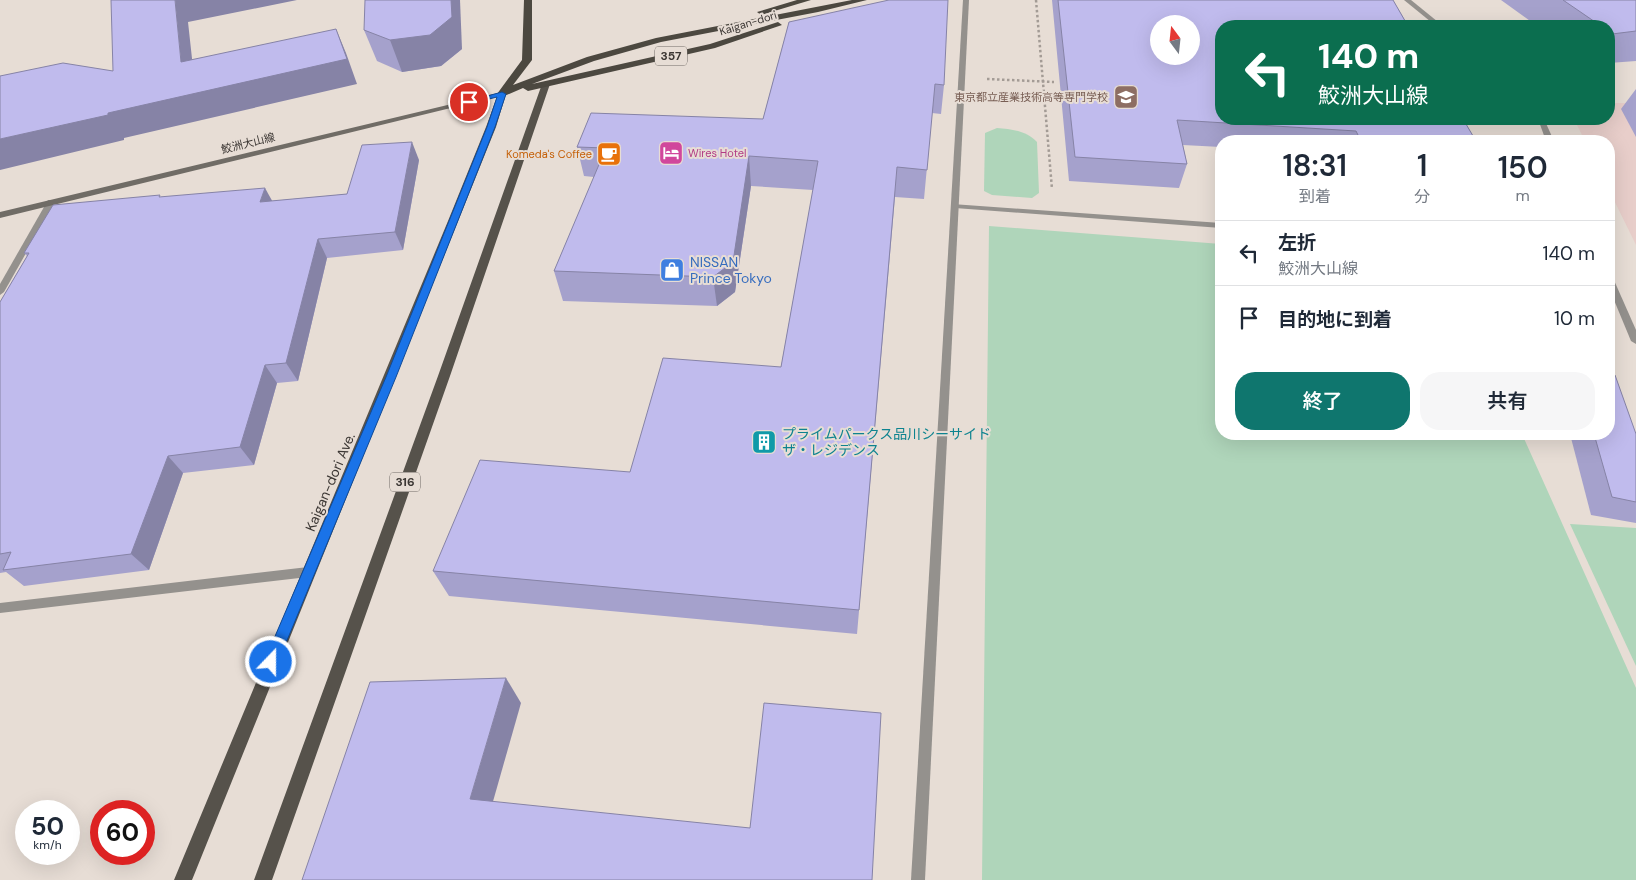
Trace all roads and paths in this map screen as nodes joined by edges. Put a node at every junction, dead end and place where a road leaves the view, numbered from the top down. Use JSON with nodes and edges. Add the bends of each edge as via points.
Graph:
{"nodes":[{"id":1,"x":528,"y":0,"type":"edge"},
{"id":2,"x":807,"y":0,"type":"edge"},
{"id":3,"x":863,"y":0,"type":"edge"},
{"id":4,"x":966,"y":0,"type":"edge"},
{"id":5,"x":1036,"y":0,"type":"edge"},
{"id":6,"x":1407,"y":0,"type":"edge"},
{"id":7,"x":836,"y":6,"type":"junction"},
{"id":8,"x":1432,"y":20,"type":"edge"},
{"id":9,"x":786,"y":29,"type":"edge"},
{"id":10,"x":683,"y":34,"type":"junction"},
{"id":11,"x":712,"y":46,"type":"junction"},
{"id":12,"x":538,"y":70,"type":"junction"},
{"id":13,"x":984,"y":79,"type":"dead end"},
{"id":14,"x":1044,"y":82,"type":"junction"},
{"id":15,"x":1054,"y":82,"type":"dead end"},
{"id":16,"x":502,"y":94,"type":"junction"},
{"id":17,"x":51,"y":202,"type":"junction"},
{"id":18,"x":955,"y":206,"type":"junction"},
{"id":19,"x":1053,"y":213,"type":"junction"},
{"id":20,"x":0,"y":215,"type":"edge"},
{"id":21,"x":1215,"y":226,"type":"edge"},
{"id":22,"x":0,"y":292,"type":"edge"},
{"id":23,"x":1615,"y":292,"type":"edge"},
{"id":24,"x":1636,"y":341,"type":"edge"},
{"id":25,"x":308,"y":572,"type":"junction"},
{"id":26,"x":0,"y":608,"type":"edge"},
{"id":27,"x":183,"y":880,"type":"edge"},
{"id":28,"x":263,"y":880,"type":"edge"},
{"id":29,"x":918,"y":880,"type":"edge"}],
"edges":[{"from":1,"to":12,"type":"highway"},
{"from":2,"to":10,"type":"highway"},
{"from":3,"to":7,"type":"highway","number":"357"},
{"from":4,"to":18,"type":"street"},
{"from":5,"to":14,"type":"path"},
{"from":6,"to":8,"type":"street"},
{"from":7,"to":10,"type":"highway","name":"Kaigan-dori","number":"357"},
{"from":7,"to":11,"type":"highway","name":"Kaigan-dori","number":"357"},
{"from":9,"to":11,"type":"highway"},
{"from":10,"to":12,"type":"highway","name":"Kaigan-dori","number":"357"},
{"from":11,"to":12,"type":"highway","name":"Kaigan-dori","number":"357"},
{"from":12,"to":16,"type":"highway","name":"Kaigan-dori","number":"357"},
{"from":12,"to":16,"type":"highway"},
{"from":12,"to":28,"type":"main road","number":"316","via":[[448,366]]},
{"from":13,"to":14,"type":"path"},
{"from":14,"to":15,"type":"path"},
{"from":14,"to":19,"type":"path"},
{"from":16,"to":17,"type":"main road","name":"鮫洲大山線"},
{"from":16,"to":25,"type":"main road","name":"Kaigan-dori Ave.","via":[[391,377]]},
{"from":17,"to":20,"type":"main road","name":"鮫洲大山線"},
{"from":17,"to":22,"type":"street"},
{"from":18,"to":19,"type":"street"},
{"from":18,"to":29,"type":"street"},
{"from":19,"to":21,"type":"street"},
{"from":23,"to":24,"type":"street"},
{"from":25,"to":26,"type":"street"},
{"from":25,"to":27,"type":"main road","name":"Kaigan-dori Ave."}]}
